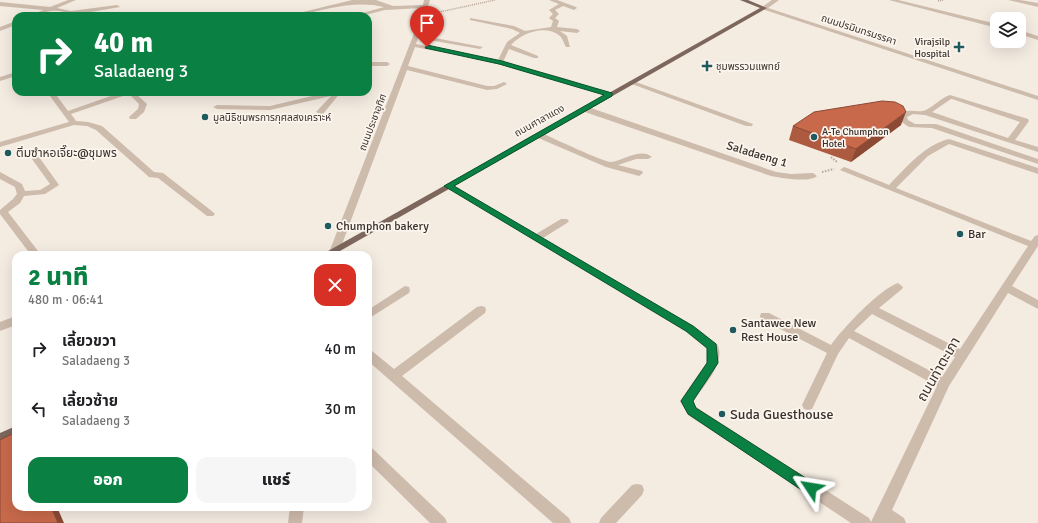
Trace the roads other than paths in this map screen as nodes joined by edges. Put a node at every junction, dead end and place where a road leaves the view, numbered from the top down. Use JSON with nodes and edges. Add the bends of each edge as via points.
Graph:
{"nodes":[{"id":1,"x":73,"y":0,"type":"edge"},
{"id":2,"x":552,"y":0,"type":"edge"},
{"id":3,"x":743,"y":0,"type":"edge"},
{"id":4,"x":776,"y":0,"type":"edge"},
{"id":5,"x":892,"y":0,"type":"edge"},
{"id":6,"x":1011,"y":0,"type":"edge"},
{"id":7,"x":426,"y":3,"type":"edge"},
{"id":8,"x":0,"y":4,"type":"edge"},
{"id":9,"x":563,"y":4,"type":"junction"},
{"id":10,"x":1038,"y":5,"type":"edge"},
{"id":11,"x":117,"y":7,"type":"dead end"},
{"id":12,"x":391,"y":7,"type":"junction"},
{"id":13,"x":574,"y":8,"type":"dead end"},
{"id":14,"x":764,"y":8,"type":"junction"},
{"id":15,"x":49,"y":9,"type":"junction"},
{"id":16,"x":42,"y":12,"type":"edge"},
{"id":17,"x":66,"y":12,"type":"edge"},
{"id":18,"x":80,"y":12,"type":"edge"},
{"id":19,"x":307,"y":12,"type":"edge"},
{"id":20,"x":369,"y":12,"type":"edge"},
{"id":21,"x":472,"y":19,"type":"dead end"},
{"id":22,"x":12,"y":24,"type":"edge"},
{"id":23,"x":990,"y":24,"type":"edge"},
{"id":24,"x":2,"y":27,"type":"edge"},
{"id":25,"x":554,"y":29,"type":"junction"},
{"id":26,"x":577,"y":31,"type":"dead end"},
{"id":27,"x":526,"y":33,"type":"junction"},
{"id":28,"x":1026,"y":34,"type":"edge"},
{"id":29,"x":416,"y":36,"type":"junction"},
{"id":30,"x":1038,"y":38,"type":"edge"},
{"id":31,"x":413,"y":45,"type":"junction"},
{"id":32,"x":507,"y":46,"type":"junction"},
{"id":33,"x":568,"y":46,"type":"dead end"},
{"id":34,"x":480,"y":47,"type":"dead end"},
{"id":35,"x":500,"y":62,"type":"junction"},
{"id":36,"x":372,"y":64,"type":"edge"},
{"id":37,"x":387,"y":64,"type":"dead end"},
{"id":38,"x":402,"y":65,"type":"junction"},
{"id":39,"x":520,"y":68,"type":"junction"},
{"id":40,"x":0,"y":72,"type":"edge"},
{"id":41,"x":12,"y":75,"type":"edge"},
{"id":42,"x":12,"y":76,"type":"edge"},
{"id":43,"x":0,"y":79,"type":"edge"},
{"id":44,"x":631,"y":82,"type":"junction"},
{"id":45,"x":504,"y":84,"type":"dead end"},
{"id":46,"x":610,"y":95,"type":"junction"},
{"id":47,"x":53,"y":96,"type":"edge"},
{"id":48,"x":117,"y":96,"type":"edge"},
{"id":49,"x":133,"y":96,"type":"edge"},
{"id":50,"x":321,"y":96,"type":"edge"},
{"id":51,"x":334,"y":96,"type":"edge"},
{"id":52,"x":1038,"y":98,"type":"edge"},
{"id":53,"x":217,"y":107,"type":"dead end"},
{"id":54,"x":585,"y":109,"type":"junction"},
{"id":55,"x":320,"y":112,"type":"dead end"},
{"id":56,"x":68,"y":113,"type":"junction"},
{"id":57,"x":926,"y":113,"type":"junction"},
{"id":58,"x":133,"y":117,"type":"dead end"},
{"id":59,"x":74,"y":123,"type":"junction"},
{"id":60,"x":750,"y":124,"type":"dead end"},
{"id":61,"x":539,"y":135,"type":"junction"},
{"id":62,"x":1014,"y":142,"type":"junction"},
{"id":63,"x":0,"y":145,"type":"edge"},
{"id":64,"x":1038,"y":150,"type":"edge"},
{"id":65,"x":1007,"y":154,"type":"junction"},
{"id":66,"x":648,"y":158,"type":"dead end"},
{"id":67,"x":36,"y":159,"type":"dead end"},
{"id":68,"x":1038,"y":162,"type":"edge"},
{"id":69,"x":609,"y":165,"type":"junction"},
{"id":70,"x":844,"y":170,"type":"road end"},
{"id":71,"x":1038,"y":171,"type":"edge"},
{"id":72,"x":639,"y":173,"type":"dead end"},
{"id":73,"x":0,"y":175,"type":"edge"},
{"id":74,"x":813,"y":176,"type":"road end"},
{"id":75,"x":448,"y":186,"type":"junction"},
{"id":76,"x":891,"y":188,"type":"junction"},
{"id":77,"x":21,"y":194,"type":"junction"},
{"id":78,"x":1,"y":210,"type":"edge"},
{"id":79,"x":210,"y":214,"type":"dead end"},
{"id":80,"x":564,"y":221,"type":"dead end"},
{"id":81,"x":536,"y":238,"type":"junction"},
{"id":82,"x":1037,"y":241,"type":"edge"},
{"id":83,"x":33,"y":251,"type":"edge"},
{"id":84,"x":332,"y":251,"type":"edge"},
{"id":85,"x":336,"y":251,"type":"edge"},
{"id":86,"x":898,"y":287,"type":"dead end"},
{"id":87,"x":1005,"y":287,"type":"junction"},
{"id":88,"x":405,"y":290,"type":"dead end"},
{"id":89,"x":1038,"y":305,"type":"edge"},
{"id":90,"x":870,"y":308,"type":"junction"},
{"id":91,"x":481,"y":310,"type":"dead end"},
{"id":92,"x":372,"y":312,"type":"edge"},
{"id":93,"x":765,"y":316,"type":"dead end"},
{"id":94,"x":12,"y":322,"type":"edge"},
{"id":95,"x":0,"y":328,"type":"edge"},
{"id":96,"x":847,"y":332,"type":"junction"},
{"id":97,"x":833,"y":351,"type":"junction"},
{"id":98,"x":962,"y":355,"type":"junction"},
{"id":99,"x":372,"y":357,"type":"edge"},
{"id":100,"x":394,"y":376,"type":"junction"},
{"id":101,"x":944,"y":384,"type":"junction"},
{"id":102,"x":808,"y":405,"type":"dead end"},
{"id":103,"x":12,"y":433,"type":"edge"},
{"id":104,"x":0,"y":440,"type":"edge"},
{"id":105,"x":372,"y":457,"type":"edge"},
{"id":106,"x":637,"y":490,"type":"dead end"},
{"id":107,"x":296,"y":511,"type":"edge"},
{"id":108,"x":881,"y":518,"type":"edge"},
{"id":109,"x":295,"y":523,"type":"edge"},
{"id":110,"x":440,"y":523,"type":"edge"},
{"id":111,"x":564,"y":523,"type":"edge"},
{"id":112,"x":606,"y":523,"type":"edge"},
{"id":113,"x":864,"y":523,"type":"edge"},
{"id":114,"x":900,"y":523,"type":"edge"}],
"edges":[{"from":1,"to":15,"type":"street"},
{"from":2,"to":9,"type":"street"},
{"from":3,"to":14,"type":"main road","name":"ถนนปรมินทรมรรคา"},
{"from":4,"to":14,"type":"street"},
{"from":5,"to":23,"type":"street"},
{"from":6,"to":10,"type":"street"},
{"from":7,"to":12,"type":"street"},
{"from":7,"to":29,"type":"street","name":"ถนนประชาอุทิศ"},
{"from":8,"to":15,"type":"street"},
{"from":9,"to":13,"type":"street"},
{"from":9,"to":25,"type":"street","via":[[552,10],[556,14],[552,18],[556,21]]},
{"from":11,"to":18,"type":"street"},
{"from":12,"to":19,"type":"street","via":[[359,0]]},
{"from":12,"to":20,"type":"street"},
{"from":14,"to":44,"type":"main road","name":"ถนนศาลาแดง"},
{"from":14,"to":52,"type":"street","name":"ถนนปรมินทรมรรคา"},
{"from":15,"to":16,"type":"street"},
{"from":15,"to":17,"type":"street"},
{"from":21,"to":27,"type":"street"},
{"from":22,"to":24,"type":"street"},
{"from":25,"to":26,"type":"street"},
{"from":25,"to":27,"type":"street"},
{"from":25,"to":33,"type":"street","via":[[564,36]]},
{"from":27,"to":32,"type":"street","via":[[514,38]]},
{"from":28,"to":30,"type":"street"},
{"from":29,"to":31,"type":"street","name":"ถนนประชาอุทิศ"},
{"from":29,"to":34,"type":"street"},
{"from":31,"to":35,"type":"street"},
{"from":31,"to":38,"type":"street","name":"ถนนประชาอุทิศ"},
{"from":32,"to":35,"type":"street"},
{"from":32,"to":39,"type":"street","via":[[534,58]]},
{"from":35,"to":39,"type":"street"},
{"from":36,"to":37,"type":"street"},
{"from":38,"to":45,"type":"street","via":[[487,88]]},
{"from":38,"to":84,"type":"street","name":"ถนนประชาอุทิศ"},
{"from":39,"to":46,"type":"street"},
{"from":40,"to":41,"type":"street"},
{"from":42,"to":43,"type":"street"},
{"from":44,"to":46,"type":"main road","name":"ถนนศาลาแดง"},
{"from":44,"to":60,"type":"street"},
{"from":46,"to":54,"type":"main road","name":"ถนนศาลาแดง"},
{"from":47,"to":56,"type":"street"},
{"from":48,"to":56,"type":"street"},
{"from":49,"to":58,"type":"street","via":[[142,104],[141,110]]},
{"from":50,"to":53,"type":"street","via":[[270,108]]},
{"from":51,"to":55,"type":"street"},
{"from":54,"to":61,"type":"main road","name":"ถนนศาลาแดง"},
{"from":54,"to":74,"type":"street","name":"Saladaeng 1","via":[[774,174],[791,177]]},
{"from":56,"to":59,"type":"street"},
{"from":57,"to":62,"type":"street"},
{"from":57,"to":62,"type":"street","via":[[954,98],[1023,120],[1025,122]]},
{"from":57,"to":65,"type":"street","via":[[907,113],[903,116],[904,121],[916,127],[933,126]]},
{"from":59,"to":63,"type":"street"},
{"from":59,"to":79,"type":"street","via":[[99,128],[152,175],[160,175]]},
{"from":61,"to":69,"type":"street"},
{"from":61,"to":75,"type":"main road","name":"ถนนศาลาแดง"},
{"from":62,"to":64,"type":"street"},
{"from":62,"to":65,"type":"street"},
{"from":65,"to":68,"type":"street"},
{"from":66,"to":69,"type":"street","via":[[635,157]]},
{"from":67,"to":77,"type":"street","via":[[55,185],[42,192]]},
{"from":69,"to":72,"type":"street"},
{"from":70,"to":76,"type":"street"},
{"from":71,"to":76,"type":"street","via":[[948,142],[920,159]]},
{"from":73,"to":77,"type":"street","via":[[19,186]]},
{"from":75,"to":81,"type":"street"},
{"from":75,"to":85,"type":"main road","name":"ถนนศาลาแดง"},
{"from":76,"to":82,"type":"street"},
{"from":77,"to":78,"type":"street","via":[[17,201]]},
{"from":78,"to":83,"type":"street"},
{"from":80,"to":81,"type":"street"},
{"from":81,"to":113,"type":"street","via":[[690,329],[713,347],[713,363],[686,401],[692,411]]},
{"from":82,"to":87,"type":"street","name":"ถนนท่าตะเภา"},
{"from":86,"to":90,"type":"street"},
{"from":87,"to":89,"type":"street"},
{"from":87,"to":98,"type":"street","name":"ถนนท่าตะเภา"},
{"from":88,"to":92,"type":"street"},
{"from":90,"to":96,"type":"street"},
{"from":90,"to":98,"type":"street"},
{"from":91,"to":100,"type":"street"},
{"from":93,"to":97,"type":"street"},
{"from":94,"to":95,"type":"street"},
{"from":96,"to":97,"type":"street"},
{"from":96,"to":101,"type":"street"},
{"from":97,"to":102,"type":"street"},
{"from":98,"to":101,"type":"street","name":"ถนนท่าตะเภา"},
{"from":99,"to":100,"type":"street"},
{"from":100,"to":111,"type":"street"},
{"from":101,"to":108,"type":"street","name":"ถนนท่าตะเภา"},
{"from":103,"to":104,"type":"main road"},
{"from":105,"to":110,"type":"street"},
{"from":106,"to":112,"type":"street"},
{"from":107,"to":109,"type":"street"},
{"from":108,"to":114,"type":"street"}]}
